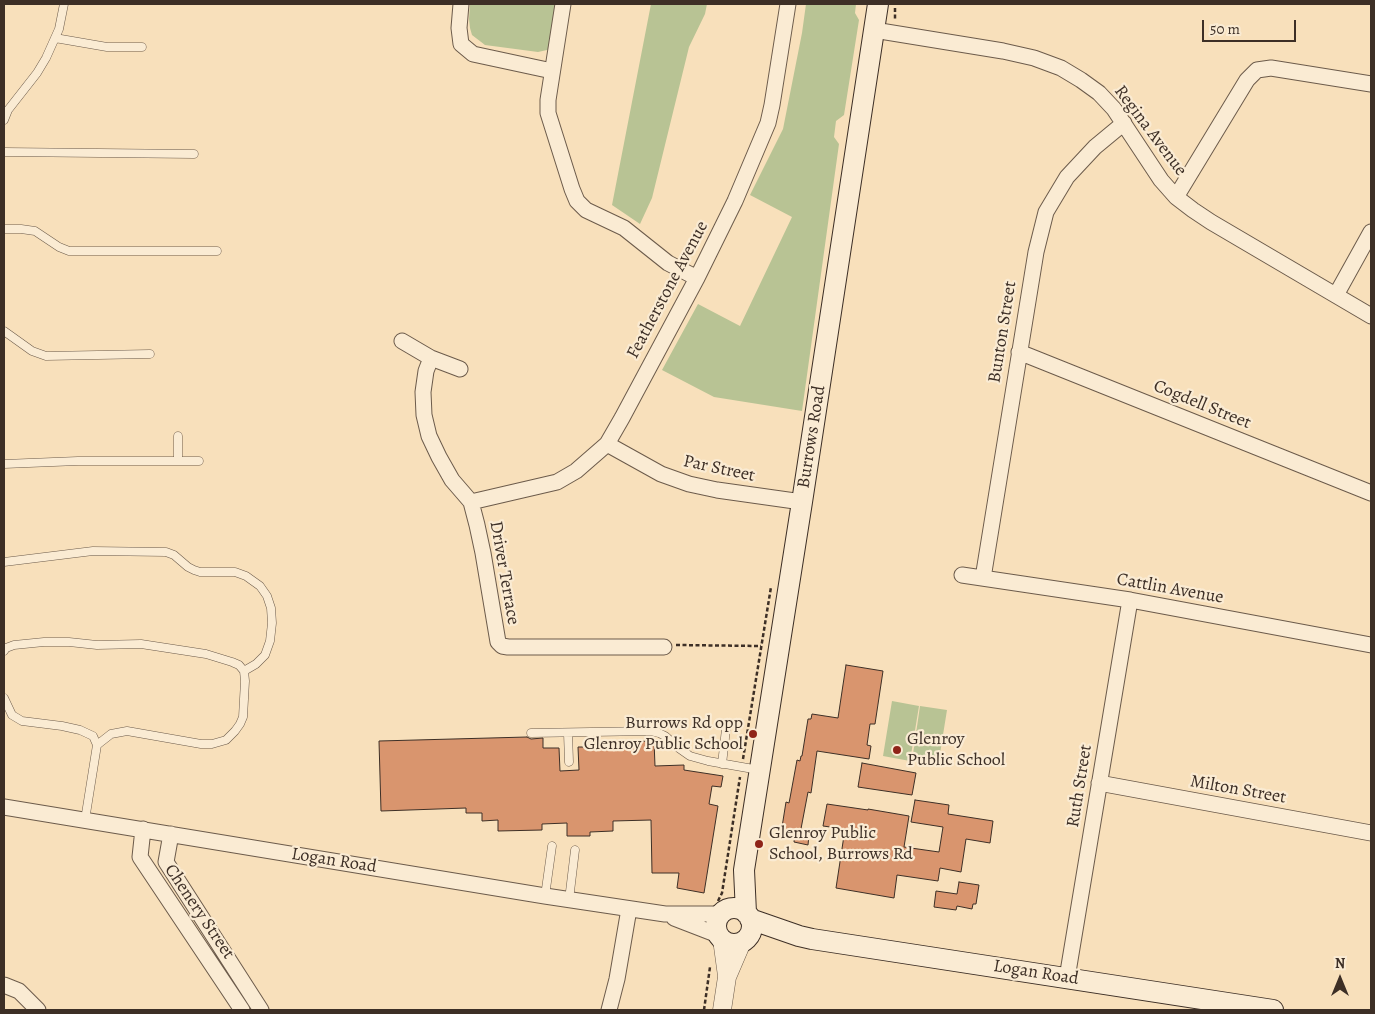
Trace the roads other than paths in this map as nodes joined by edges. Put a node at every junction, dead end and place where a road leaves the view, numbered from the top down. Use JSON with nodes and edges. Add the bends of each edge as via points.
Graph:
{"nodes":[{"id":1,"x":64,"y":4,"type":"edge"},
{"id":2,"x":461,"y":4,"type":"edge"},
{"id":3,"x":563,"y":4,"type":"edge"},
{"id":4,"x":788,"y":4,"type":"edge"},
{"id":5,"x":878,"y":4,"type":"edge"},
{"id":6,"x":874,"y":30,"type":"junction"},
{"id":7,"x":54,"y":38,"type":"junction"},
{"id":8,"x":142,"y":47,"type":"dead end"},
{"id":9,"x":552,"y":71,"type":"junction"},
{"id":10,"x":1371,"y":84,"type":"edge"},
{"id":11,"x":4,"y":120,"type":"edge"},
{"id":12,"x":1124,"y":123,"type":"junction"},
{"id":13,"x":4,"y":152,"type":"edge"},
{"id":14,"x":194,"y":154,"type":"dead end"},
{"id":15,"x":1176,"y":197,"type":"junction"},
{"id":16,"x":4,"y":229,"type":"edge"},
{"id":17,"x":1371,"y":232,"type":"edge"},
{"id":18,"x":217,"y":251,"type":"dead end"},
{"id":19,"x":697,"y":278,"type":"junction"},
{"id":20,"x":1336,"y":295,"type":"junction"},
{"id":21,"x":1371,"y":316,"type":"edge"},
{"id":22,"x":4,"y":331,"type":"edge"},
{"id":23,"x":402,"y":341,"type":"dead end"},
{"id":24,"x":1019,"y":352,"type":"junction"},
{"id":25,"x":150,"y":354,"type":"dead end"},
{"id":26,"x":431,"y":358,"type":"junction"},
{"id":27,"x":460,"y":370,"type":"dead end"},
{"id":28,"x":178,"y":436,"type":"dead end"},
{"id":29,"x":607,"y":444,"type":"junction"},
{"id":30,"x":178,"y":461,"type":"junction"},
{"id":31,"x":198,"y":461,"type":"dead end"},
{"id":32,"x":4,"y":464,"type":"edge"},
{"id":33,"x":1371,"y":493,"type":"edge"},
{"id":34,"x":471,"y":502,"type":"junction"},
{"id":35,"x":802,"y":502,"type":"junction"},
{"id":36,"x":4,"y":562,"type":"edge"},
{"id":37,"x":962,"y":575,"type":"dead end"},
{"id":38,"x":983,"y":578,"type":"junction"},
{"id":39,"x":1130,"y":600,"type":"junction"},
{"id":40,"x":1371,"y":644,"type":"edge"},
{"id":41,"x":669,"y":649,"type":"road end"},
{"id":42,"x":4,"y":651,"type":"edge"},
{"id":43,"x":244,"y":671,"type":"junction"},
{"id":44,"x":4,"y":698,"type":"edge"},
{"id":45,"x":726,"y":729,"type":"dead end"},
{"id":46,"x":568,"y":732,"type":"junction"},
{"id":47,"x":531,"y":733,"type":"dead end"},
{"id":48,"x":97,"y":745,"type":"junction"},
{"id":49,"x":569,"y":762,"type":"dead end"},
{"id":50,"x":722,"y":764,"type":"junction"},
{"id":51,"x":751,"y":769,"type":"junction"},
{"id":52,"x":1099,"y":783,"type":"junction"},
{"id":53,"x":4,"y":807,"type":"edge"},
{"id":54,"x":85,"y":820,"type":"junction"},
{"id":55,"x":143,"y":829,"type":"junction"},
{"id":56,"x":1371,"y":833,"type":"edge"},
{"id":57,"x":171,"y":834,"type":"junction"},
{"id":58,"x":552,"y":846,"type":"dead end"},
{"id":59,"x":575,"y":850,"type":"dead end"},
{"id":60,"x":545,"y":896,"type":"junction"},
{"id":61,"x":569,"y":900,"type":"junction"},
{"id":62,"x":629,"y":909,"type":"junction"},
{"id":63,"x":665,"y":914,"type":"junction"},
{"id":64,"x":731,"y":925,"type":"junction"},
{"id":65,"x":1067,"y":978,"type":"junction"},
{"id":66,"x":4,"y":985,"type":"edge"},
{"id":67,"x":606,"y":1005,"type":"edge"},
{"id":68,"x":38,"y":1010,"type":"edge"},
{"id":69,"x":242,"y":1010,"type":"edge"},
{"id":70,"x":261,"y":1010,"type":"edge"},
{"id":71,"x":722,"y":1010,"type":"edge"},
{"id":72,"x":1273,"y":1010,"type":"edge"}],
"edges":[{"from":1,"to":7,"type":"lane"},
{"from":2,"to":9,"type":"street","via":[[460,44],[473,54]]},
{"from":3,"to":9,"type":"street"},
{"from":4,"to":19,"type":"street","name":"Featherstone Avenue","via":[[768,122],[735,201]]},
{"from":5,"to":6,"type":"main road","name":"Burrows Road"},
{"from":6,"to":12,"type":"street","name":"Regina Avenue","via":[[1003,51],[1061,68],[1099,93]]},
{"from":6,"to":35,"type":"main road","name":"Burrows Road"},
{"from":7,"to":8,"type":"lane","via":[[107,47]]},
{"from":7,"to":11,"type":"lane","via":[[42,66]]},
{"from":9,"to":19,"type":"street","via":[[548,113],[577,201],[586,210],[624,228],[668,263]]},
{"from":10,"to":15,"type":"street","via":[[1271,68],[1257,70],[1247,80]]},
{"from":12,"to":15,"type":"street","name":"Regina Avenue"},
{"from":12,"to":24,"type":"street","name":"Bunton Street","via":[[1067,176],[1046,212]]},
{"from":13,"to":14,"type":"lane"},
{"from":15,"to":20,"type":"street","name":"Regina Avenue","via":[[1211,222]]},
{"from":16,"to":18,"type":"lane","via":[[35,231],[69,251]]},
{"from":17,"to":20,"type":"street"},
{"from":19,"to":29,"type":"street","name":"Featherstone Avenue"},
{"from":20,"to":21,"type":"street","name":"Regina Avenue"},
{"from":22,"to":25,"type":"lane","via":[[32,351],[46,356]]},
{"from":23,"to":26,"type":"street"},
{"from":24,"to":33,"type":"street","name":"Cogdell Street"},
{"from":24,"to":38,"type":"street","name":"Bunton Street"},
{"from":26,"to":27,"type":"street"},
{"from":26,"to":34,"type":"street","name":"Driver Terrace","via":[[423,392],[429,436],[452,480]]},
{"from":28,"to":30,"type":"lane"},
{"from":29,"to":34,"type":"street","name":"Featherstone Avenue","via":[[576,472],[557,482]]},
{"from":29,"to":35,"type":"street","name":"Par Street","via":[[661,474],[689,484]]},
{"from":30,"to":31,"type":"lane"},
{"from":30,"to":32,"type":"lane"},
{"from":34,"to":41,"type":"street","name":"Driver Terrace","via":[[483,553],[496,637],[502,646]]},
{"from":35,"to":51,"type":"main road","name":"Burrows Road"},
{"from":36,"to":43,"type":"lane","via":[[93,551],[166,552],[200,572],[235,572],[246,576],[267,596],[272,623],[265,655]]},
{"from":37,"to":38,"type":"street","name":"Cattlin Avenue"},
{"from":38,"to":39,"type":"street","name":"Cattlin Avenue"},
{"from":39,"to":40,"type":"street","name":"Cattlin Avenue"},
{"from":39,"to":52,"type":"street","name":"Ruth Street"},
{"from":42,"to":43,"type":"lane","via":[[14,645],[50,641],[141,644],[206,654],[239,665]]},
{"from":43,"to":48,"type":"lane","via":[[243,717],[226,740],[201,744],[127,732],[111,734]]},
{"from":44,"to":48,"type":"lane","via":[[12,715],[22,721],[80,730],[92,736]]},
{"from":45,"to":50,"type":"lane"},
{"from":46,"to":47,"type":"lane"},
{"from":46,"to":49,"type":"lane"},
{"from":46,"to":50,"type":"lane","via":[[659,733],[690,756]]},
{"from":48,"to":54,"type":"lane"},
{"from":50,"to":51,"type":"lane"},
{"from":51,"to":64,"type":"main road","name":"Burrows Road","via":[[744,870]]},
{"from":52,"to":56,"type":"street","name":"Milton Street"},
{"from":52,"to":65,"type":"street","name":"Ruth Street"},
{"from":53,"to":54,"type":"street","name":"Logan Road"},
{"from":54,"to":55,"type":"street","name":"Logan Road"},
{"from":55,"to":57,"type":"street","name":"Logan Road"},
{"from":55,"to":69,"type":"street","name":"Chenery Street","via":[[140,857]]},
{"from":57,"to":60,"type":"street","name":"Logan Road"},
{"from":57,"to":70,"type":"street","name":"Chenery Street","via":[[166,862]]},
{"from":58,"to":60,"type":"lane"},
{"from":59,"to":61,"type":"lane"},
{"from":60,"to":61,"type":"street","name":"Logan Road"},
{"from":61,"to":62,"type":"street","name":"Logan Road"},
{"from":62,"to":63,"type":"street","name":"Logan Road"},
{"from":62,"to":67,"type":"street","via":[[617,979]]},
{"from":63,"to":64,"type":"street","name":"Logan Road"},
{"from":63,"to":64,"type":"street","name":"Logan Road"},
{"from":64,"to":65,"type":"main road","name":"Logan Road"},
{"from":64,"to":71,"type":"street","name":"Burrows Road"},
{"from":65,"to":72,"type":"main road","name":"Logan Road"},
{"from":66,"to":68,"type":"street","via":[[19,991]]}]}
